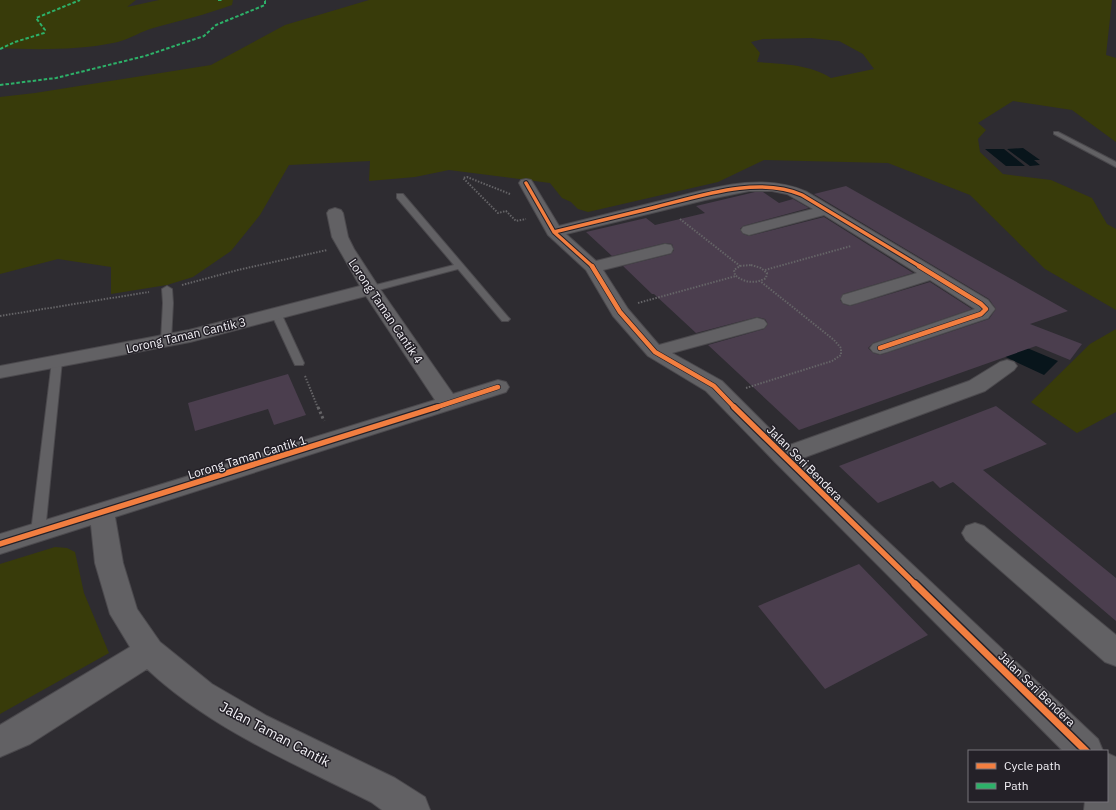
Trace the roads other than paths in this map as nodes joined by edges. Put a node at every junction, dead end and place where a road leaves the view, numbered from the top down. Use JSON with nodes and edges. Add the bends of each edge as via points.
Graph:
{"nodes":[{"id":1,"x":1056,"y":132,"type":"dead end"},
{"id":2,"x":1116,"y":165,"type":"edge"},
{"id":3,"x":526,"y":183,"type":"dead end"},
{"id":4,"x":400,"y":196,"type":"dead end"},
{"id":5,"x":826,"y":210,"type":"junction"},
{"id":6,"x":335,"y":213,"type":"dead end"},
{"id":7,"x":546,"y":217,"type":"junction"},
{"id":8,"x":749,"y":230,"type":"dead end"},
{"id":9,"x":665,"y":250,"type":"dead end"},
{"id":10,"x":459,"y":266,"type":"junction"},
{"id":11,"x":593,"y":267,"type":"junction"},
{"id":12,"x":932,"y":274,"type":"junction"},
{"id":13,"x":167,"y":289,"type":"dead end"},
{"id":14,"x":371,"y":289,"type":"junction"},
{"id":15,"x":850,"y":299,"type":"dead end"},
{"id":16,"x":276,"y":313,"type":"junction"},
{"id":17,"x":505,"y":319,"type":"dead end"},
{"id":18,"x":757,"y":324,"type":"dead end"},
{"id":19,"x":166,"y":341,"type":"junction"},
{"id":20,"x":880,"y":348,"type":"dead end"},
{"id":21,"x":655,"y":352,"type":"junction"},
{"id":22,"x":57,"y":361,"type":"junction"},
{"id":23,"x":299,"y":362,"type":"road end"},
{"id":24,"x":1007,"y":366,"type":"dead end"},
{"id":25,"x":0,"y":372,"type":"edge"},
{"id":26,"x":498,"y":387,"type":"dead end"},
{"id":27,"x":448,"y":404,"type":"junction"},
{"id":28,"x":783,"y":456,"type":"junction"},
{"id":29,"x":102,"y":513,"type":"junction"},
{"id":30,"x":38,"y":532,"type":"junction"},
{"id":31,"x":975,"y":533,"type":"dead end"},
{"id":32,"x":0,"y":544,"type":"edge"},
{"id":33,"x":149,"y":650,"type":"junction"},
{"id":34,"x":1116,"y":653,"type":"edge"},
{"id":35,"x":0,"y":741,"type":"edge"},
{"id":36,"x":1085,"y":750,"type":"edge"},
{"id":37,"x":412,"y":810,"type":"edge"}],
"edges":[{"from":1,"to":2,"type":"lane"},
{"from":3,"to":7,"type":"street","name":"Jalan Seri Bendera"},
{"from":4,"to":10,"type":"lane"},
{"from":5,"to":7,"type":"street","via":[[791,190],[760,186],[662,205]]},
{"from":5,"to":8,"type":"street"},
{"from":5,"to":12,"type":"street"},
{"from":6,"to":14,"type":"street","name":"Lorong Taman Cantik 4","via":[[340,237]]},
{"from":7,"to":11,"type":"street","name":"Jalan Seri Bendera"},
{"from":9,"to":11,"type":"street"},
{"from":10,"to":14,"type":"lane"},
{"from":10,"to":17,"type":"lane"},
{"from":11,"to":21,"type":"street","name":"Jalan Seri Bendera","via":[[618,308]]},
{"from":12,"to":15,"type":"street"},
{"from":12,"to":20,"type":"street","via":[[981,304],[986,310],[981,314]]},
{"from":13,"to":19,"type":"lane"},
{"from":14,"to":16,"type":"street","name":"Lorong Taman Cantik 3"},
{"from":14,"to":27,"type":"street","name":"Lorong Taman Cantik 4"},
{"from":16,"to":19,"type":"street","name":"Lorong Taman Cantik 3"},
{"from":16,"to":23,"type":"lane"},
{"from":18,"to":21,"type":"street"},
{"from":19,"to":22,"type":"street","name":"Lorong Taman Cantik 3"},
{"from":21,"to":28,"type":"street","name":"Jalan Seri Bendera","via":[[714,386]]},
{"from":22,"to":25,"type":"street","name":"Lorong Taman Cantik 3"},
{"from":22,"to":30,"type":"lane"},
{"from":24,"to":28,"type":"street","via":[[976,386]]},
{"from":26,"to":27,"type":"street","name":"Lorong Taman Cantik 1"},
{"from":27,"to":29,"type":"street","name":"Lorong Taman Cantik 1"},
{"from":28,"to":36,"type":"street","name":"Jalan Seri Bendera"},
{"from":29,"to":30,"type":"street","name":"Lorong Taman Cantik 1"},
{"from":29,"to":33,"type":"street","name":"Jalan Taman Cantik","via":[[109,563],[124,614]]},
{"from":30,"to":32,"type":"street","name":"Lorong Taman Cantik 1"},
{"from":31,"to":34,"type":"street"},
{"from":33,"to":35,"type":"street","via":[[18,733]]},
{"from":33,"to":37,"type":"street","name":"Jalan Taman Cantik","via":[[201,694],[255,727],[383,790]]}]}
